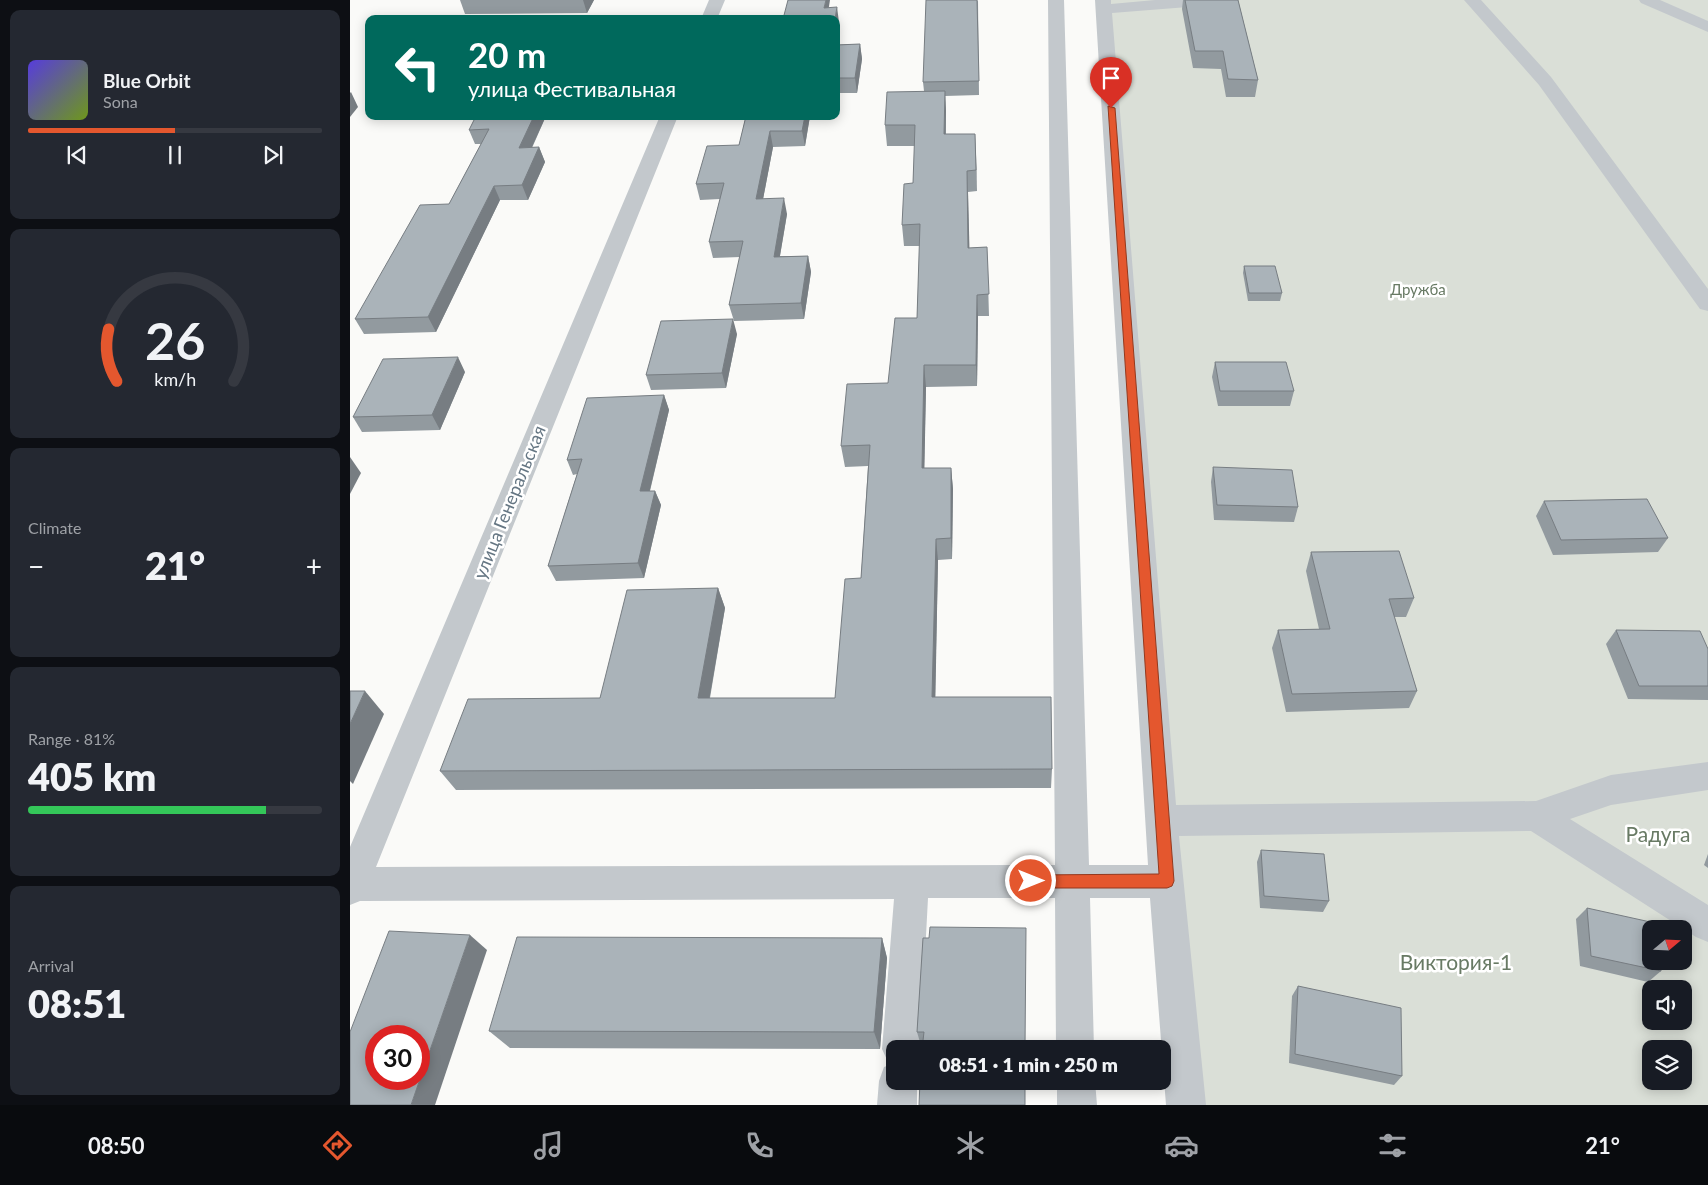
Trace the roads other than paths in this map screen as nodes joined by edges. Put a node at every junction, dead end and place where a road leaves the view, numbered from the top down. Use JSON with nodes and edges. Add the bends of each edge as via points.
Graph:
{"nodes":[{"id":1,"x":717,"y":0,"type":"edge"},
{"id":2,"x":1056,"y":0,"type":"edge"},
{"id":3,"x":1213,"y":0,"type":"edge"},
{"id":4,"x":1472,"y":0,"type":"edge"},
{"id":5,"x":1647,"y":0,"type":"edge"},
{"id":6,"x":1104,"y":4,"type":"edge"},
{"id":7,"x":711,"y":15,"type":"edge"},
{"id":8,"x":1708,"y":27,"type":"edge"},
{"id":9,"x":667,"y":120,"type":"edge"},
{"id":10,"x":1708,"y":304,"type":"edge"},
{"id":11,"x":1708,"y":776,"type":"edge"},
{"id":12,"x":1536,"y":816,"type":"junction"},
{"id":13,"x":1161,"y":821,"type":"junction"},
{"id":14,"x":1071,"y":881,"type":"junction"},
{"id":15,"x":1167,"y":881,"type":"junction"},
{"id":16,"x":912,"y":882,"type":"junction"},
{"id":17,"x":351,"y":885,"type":"edge"},
{"id":18,"x":1708,"y":925,"type":"edge"},
{"id":19,"x":902,"y":1040,"type":"edge"},
{"id":20,"x":1075,"y":1040,"type":"edge"},
{"id":21,"x":898,"y":1090,"type":"edge"},
{"id":22,"x":1076,"y":1090,"type":"edge"},
{"id":23,"x":897,"y":1105,"type":"edge"},
{"id":24,"x":1077,"y":1105,"type":"edge"},
{"id":25,"x":1186,"y":1105,"type":"edge"}],
"edges":[{"from":1,"to":7,"type":"street"},
{"from":2,"to":14,"type":"street"},
{"from":3,"to":6,"type":"street"},
{"from":4,"to":10,"type":"street","via":[[1545,81]]},
{"from":5,"to":8,"type":"street"},
{"from":6,"to":13,"type":"street"},
{"from":9,"to":17,"type":"street","name":"улица Генеральская"},
{"from":11,"to":12,"type":"street","via":[[1611,790]]},
{"from":12,"to":13,"type":"street"},
{"from":12,"to":18,"type":"street"},
{"from":13,"to":15,"type":"street"},
{"from":14,"to":15,"type":"street"},
{"from":14,"to":16,"type":"street"},
{"from":14,"to":20,"type":"street"},
{"from":15,"to":25,"type":"street"},
{"from":16,"to":17,"type":"street"},
{"from":16,"to":19,"type":"street"},
{"from":21,"to":23,"type":"street"},
{"from":22,"to":24,"type":"street"}]}
